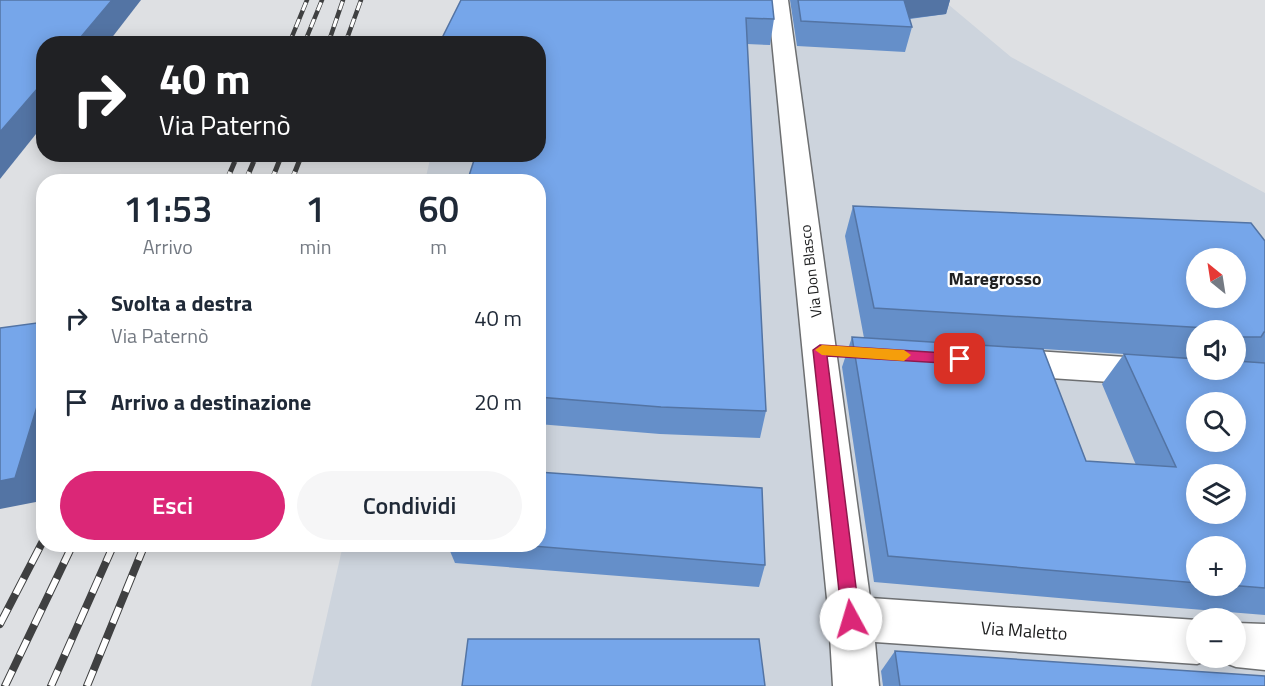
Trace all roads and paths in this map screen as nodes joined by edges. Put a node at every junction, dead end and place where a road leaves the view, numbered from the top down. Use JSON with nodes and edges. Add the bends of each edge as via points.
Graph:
{"nodes":[{"id":1,"x":778,"y":0,"type":"edge"},
{"id":2,"x":820,"y":350,"type":"junction"},
{"id":3,"x":855,"y":352,"type":"edge"},
{"id":4,"x":972,"y":360,"type":"edge"},
{"id":5,"x":1183,"y":373,"type":"edge"},
{"id":6,"x":851,"y":619,"type":"junction"},
{"id":7,"x":1186,"y":641,"type":"edge"},
{"id":8,"x":1246,"y":646,"type":"edge"},
{"id":9,"x":1265,"y":647,"type":"edge"},
{"id":10,"x":855,"y":686,"type":"edge"}],
"edges":[{"from":1,"to":2,"type":"street","name":"Via Don Blasco"},
{"from":2,"to":3,"type":"street"},
{"from":2,"to":6,"type":"street","name":"Via Don Blasco"},
{"from":4,"to":5,"type":"street"},
{"from":6,"to":7,"type":"street","name":"Via Maletto"},
{"from":6,"to":10,"type":"street","name":"Via Don Blasco"},
{"from":8,"to":9,"type":"street"}]}
